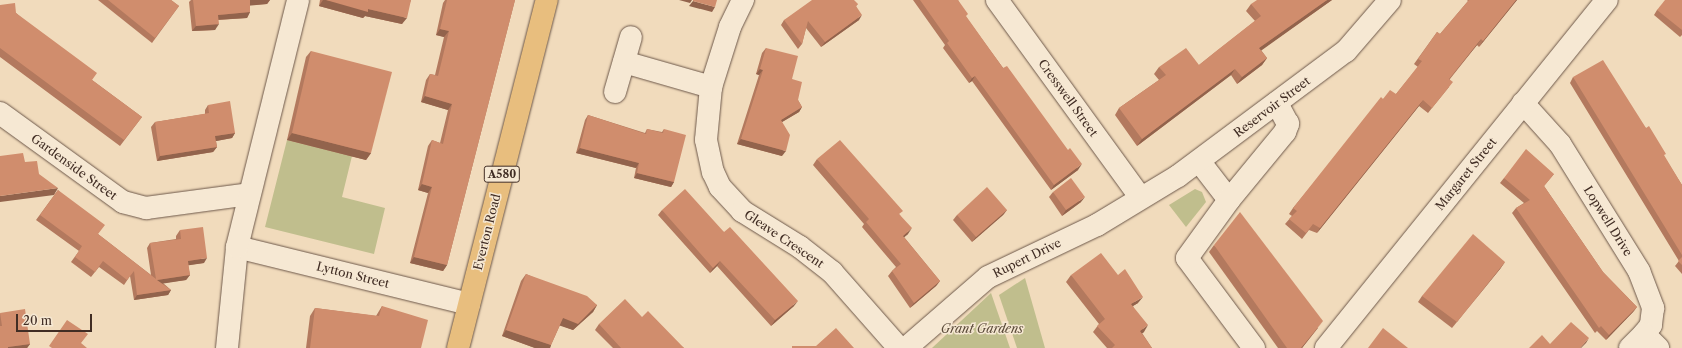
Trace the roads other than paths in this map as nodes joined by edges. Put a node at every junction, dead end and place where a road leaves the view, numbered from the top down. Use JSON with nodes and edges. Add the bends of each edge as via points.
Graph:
{"nodes":[{"id":1,"x":298,"y":0,"type":"edge"},
{"id":2,"x":547,"y":0,"type":"edge"},
{"id":3,"x":743,"y":0,"type":"edge"},
{"id":4,"x":997,"y":0,"type":"edge"},
{"id":5,"x":1390,"y":0,"type":"edge"},
{"id":6,"x":1603,"y":1,"type":"edge"},
{"id":7,"x":631,"y":37,"type":"dead end"},
{"id":8,"x":624,"y":62,"type":"junction"},
{"id":9,"x":711,"y":87,"type":"junction"},
{"id":10,"x":615,"y":92,"type":"dead end"},
{"id":11,"x":1277,"y":103,"type":"junction"},
{"id":12,"x":1523,"y":103,"type":"junction"},
{"id":13,"x":0,"y":113,"type":"edge"},
{"id":14,"x":1199,"y":161,"type":"junction"},
{"id":15,"x":249,"y":194,"type":"junction"},
{"id":16,"x":1140,"y":197,"type":"junction"},
{"id":17,"x":1229,"y":200,"type":"junction"},
{"id":18,"x":237,"y":247,"type":"junction"},
{"id":19,"x":469,"y":304,"type":"junction"},
{"id":20,"x":1644,"y":343,"type":"edge"},
{"id":21,"x":227,"y":348,"type":"edge"},
{"id":22,"x":458,"y":348,"type":"edge"},
{"id":23,"x":899,"y":348,"type":"edge"},
{"id":24,"x":906,"y":348,"type":"edge"},
{"id":25,"x":1254,"y":348,"type":"edge"},
{"id":26,"x":1326,"y":348,"type":"edge"}],
"edges":[{"from":1,"to":15,"type":"street"},
{"from":2,"to":19,"type":"main road","name":"Everton Road","number":"A580"},
{"from":3,"to":9,"type":"street","name":"Gleave Crescent","via":[[730,27]]},
{"from":4,"to":16,"type":"street","name":"Cresswell Street"},
{"from":5,"to":11,"type":"street","name":"Reservoir Street","via":[[1346,51]]},
{"from":6,"to":12,"type":"street","name":"Margaret Street"},
{"from":7,"to":8,"type":"street"},
{"from":8,"to":9,"type":"street"},
{"from":8,"to":10,"type":"street"},
{"from":9,"to":23,"type":"street","name":"Gleave Crescent","via":[[706,140],[708,158],[720,187],[742,211],[800,247],[832,272]]},
{"from":11,"to":14,"type":"street","name":"Reservoir Street"},
{"from":11,"to":17,"type":"street","via":[[1288,124],[1285,132]]},
{"from":12,"to":20,"type":"street","name":"Lopwell Drive","via":[[1560,144],[1639,271],[1653,308],[1651,325]]},
{"from":12,"to":26,"type":"street","name":"Margaret Street"},
{"from":13,"to":15,"type":"street","name":"Gardenside Street","via":[[123,202],[146,208]]},
{"from":14,"to":16,"type":"street","name":"Reservoir Street"},
{"from":14,"to":17,"type":"street"},
{"from":15,"to":18,"type":"street"},
{"from":16,"to":24,"type":"street","name":"Rupert Drive","via":[[1097,225],[988,277]]},
{"from":17,"to":25,"type":"street","via":[[1187,258]]},
{"from":18,"to":19,"type":"street","name":"Lytton Street"},
{"from":18,"to":21,"type":"street"},
{"from":19,"to":22,"type":"main road","name":"Everton Road","number":"A580"}]}
